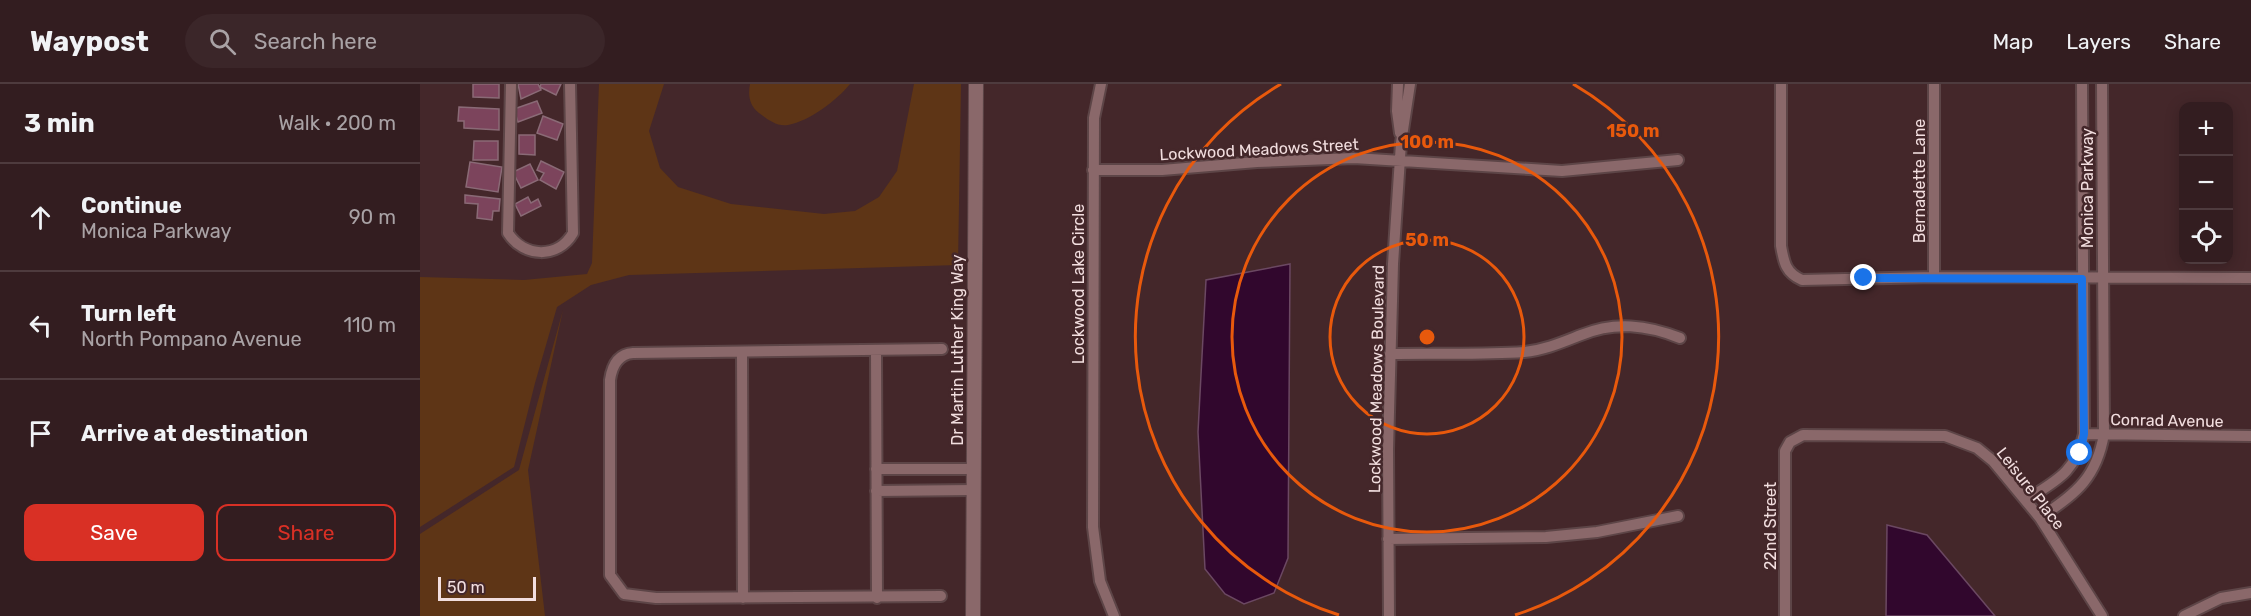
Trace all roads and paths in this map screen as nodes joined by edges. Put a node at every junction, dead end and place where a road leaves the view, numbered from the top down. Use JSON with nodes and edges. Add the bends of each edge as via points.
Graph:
{"nodes":[{"id":1,"x":511,"y":84,"type":"edge"},
{"id":2,"x":570,"y":84,"type":"edge"},
{"id":3,"x":976,"y":84,"type":"edge"},
{"id":4,"x":1101,"y":84,"type":"edge"},
{"id":5,"x":1398,"y":84,"type":"edge"},
{"id":6,"x":1410,"y":84,"type":"edge"},
{"id":7,"x":1781,"y":84,"type":"edge"},
{"id":8,"x":1934,"y":84,"type":"edge"},
{"id":9,"x":2082,"y":84,"type":"edge"},
{"id":10,"x":2102,"y":84,"type":"edge"},
{"id":11,"x":1401,"y":143,"type":"junction"},
{"id":12,"x":1401,"y":159,"type":"junction"},
{"id":13,"x":1678,"y":160,"type":"dead end"},
{"id":14,"x":1093,"y":170,"type":"junction"},
{"id":15,"x":1934,"y":277,"type":"junction"},
{"id":16,"x":2251,"y":278,"type":"edge"},
{"id":17,"x":2082,"y":279,"type":"junction"},
{"id":18,"x":2103,"y":279,"type":"junction"},
{"id":19,"x":1680,"y":338,"type":"dead end"},
{"id":20,"x":942,"y":349,"type":"dead end"},
{"id":21,"x":876,"y":350,"type":"junction"},
{"id":22,"x":742,"y":352,"type":"junction"},
{"id":23,"x":1390,"y":354,"type":"junction"},
{"id":24,"x":2084,"y":434,"type":"junction"},
{"id":25,"x":2104,"y":434,"type":"junction"},
{"id":26,"x":2251,"y":436,"type":"edge"},
{"id":27,"x":1794,"y":439,"type":"joint"},
{"id":28,"x":876,"y":469,"type":"junction"},
{"id":29,"x":973,"y":469,"type":"junction"},
{"id":30,"x":876,"y":490,"type":"junction"},
{"id":31,"x":973,"y":490,"type":"junction"},
{"id":32,"x":2026,"y":500,"type":"junction"},
{"id":33,"x":1678,"y":516,"type":"dead end"},
{"id":34,"x":2040,"y":518,"type":"junction"},
{"id":35,"x":1388,"y":539,"type":"junction"},
{"id":36,"x":2251,"y":593,"type":"edge"},
{"id":37,"x":941,"y":596,"type":"dead end"},
{"id":38,"x":743,"y":598,"type":"junction"},
{"id":39,"x":877,"y":598,"type":"junction"},
{"id":40,"x":973,"y":616,"type":"edge"},
{"id":41,"x":1114,"y":616,"type":"edge"},
{"id":42,"x":1389,"y":616,"type":"edge"},
{"id":43,"x":1785,"y":616,"type":"edge"},
{"id":44,"x":2102,"y":616,"type":"edge"},
{"id":45,"x":2184,"y":616,"type":"edge"}],
"edges":[{"from":1,"to":2,"type":"street","via":[[508,233],[522,248],[541,252],[560,248],[573,233]]},
{"from":3,"to":29,"type":"street","name":"Dr Martin Luther King Way"},
{"from":4,"to":14,"type":"street","name":"Lockwood Lake Circle","via":[[1094,118]]},
{"from":5,"to":11,"type":"street","name":"Lockwood Meadows Boulevard"},
{"from":6,"to":11,"type":"street","name":"Lockwood Meadows Boulevard"},
{"from":7,"to":15,"type":"street","via":[[1781,246],[1790,275],[1802,280]]},
{"from":8,"to":15,"type":"street","name":"Bernadette Lane"},
{"from":9,"to":17,"type":"street","name":"Monica Parkway"},
{"from":10,"to":18,"type":"street","name":"Monica Parkway"},
{"from":11,"to":12,"type":"street","name":"Lockwood Meadows Boulevard"},
{"from":12,"to":13,"type":"street","name":"Lockwood Meadows Street","via":[[1562,171]]},
{"from":12,"to":14,"type":"street","name":"Lockwood Meadows Street","via":[[1315,158],[1162,170]]},
{"from":12,"to":23,"type":"street","name":"Lockwood Meadows Boulevard"},
{"from":14,"to":41,"type":"street","name":"Lockwood Lake Circle","via":[[1095,558]]},
{"from":15,"to":17,"type":"street"},
{"from":16,"to":18,"type":"street"},
{"from":17,"to":18,"type":"street"},
{"from":17,"to":24,"type":"street","name":"Monica Parkway"},
{"from":18,"to":25,"type":"street","name":"Monica Parkway"},
{"from":19,"to":23,"type":"street","via":[[1654,328],[1613,326],[1524,352]]},
{"from":20,"to":21,"type":"street"},
{"from":21,"to":22,"type":"street"},
{"from":21,"to":28,"type":"street"},
{"from":22,"to":38,"type":"street"},
{"from":22,"to":38,"type":"street","via":[[627,353],[611,370],[610,575],[624,594],[636,597]]},
{"from":23,"to":35,"type":"street","name":"Lockwood Meadows Boulevard"},
{"from":24,"to":25,"type":"street","name":"Conrad Avenue"},
{"from":24,"to":32,"type":"street","name":"Monica Parkway","via":[[2080,453],[2067,473]]},
{"from":25,"to":26,"type":"street","name":"Conrad Avenue"},
{"from":25,"to":34,"type":"street","name":"Monica Parkway","via":[[2101,453],[2079,489]]},
{"from":27,"to":32,"type":"street","name":"Leisure Place","via":[[1803,435],[1954,438],[1994,460]]},
{"from":27,"to":43,"type":"street","name":"22nd Street","via":[[1785,451]]},
{"from":28,"to":29,"type":"street"},
{"from":28,"to":30,"type":"street"},
{"from":29,"to":31,"type":"street","name":"Dr Martin Luther King Way"},
{"from":30,"to":31,"type":"street"},
{"from":30,"to":39,"type":"street"},
{"from":31,"to":40,"type":"street","name":"Dr Martin Luther King Way"},
{"from":32,"to":34,"type":"street","name":"Leisure Place"},
{"from":33,"to":35,"type":"street","via":[[1597,532],[1546,537]]},
{"from":34,"to":44,"type":"street","name":"Leisure Place"},
{"from":35,"to":42,"type":"street","name":"Lockwood Meadows Boulevard"},
{"from":36,"to":45,"type":"street","via":[[2221,598]]},
{"from":37,"to":39,"type":"street"},
{"from":38,"to":39,"type":"street"}]}
